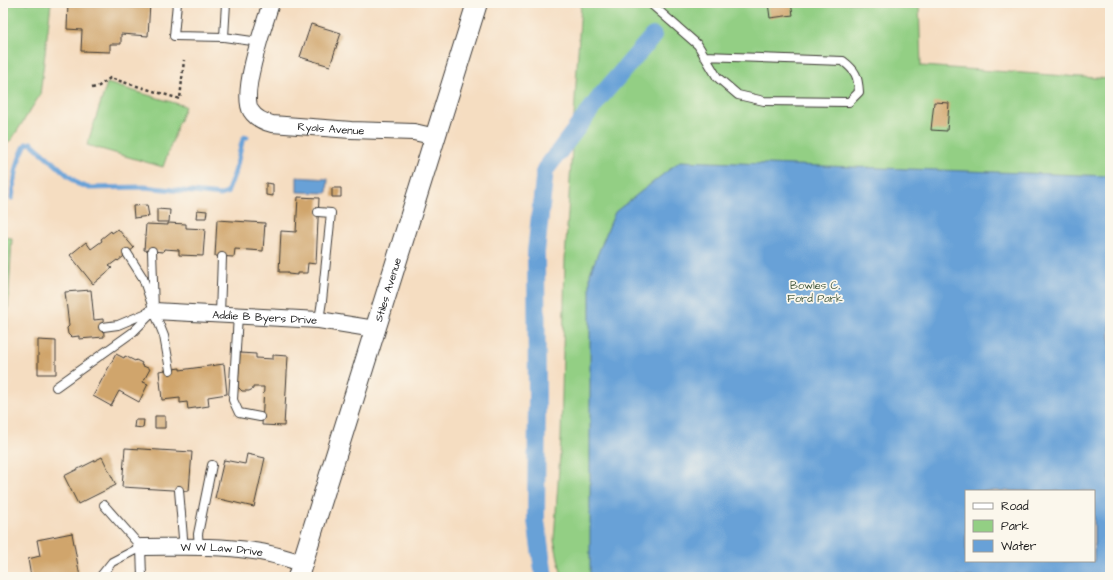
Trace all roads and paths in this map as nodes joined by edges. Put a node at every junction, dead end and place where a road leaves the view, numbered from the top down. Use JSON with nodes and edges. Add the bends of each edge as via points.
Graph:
{"nodes":[{"id":1,"x":176,"y":3,"type":"edge"},
{"id":2,"x":226,"y":3,"type":"edge"},
{"id":3,"x":271,"y":3,"type":"edge"},
{"id":4,"x":477,"y":3,"type":"edge"},
{"id":5,"x":650,"y":3,"type":"edge"},
{"id":6,"x":224,"y":38,"type":"junction"},
{"id":7,"x":259,"y":42,"type":"junction"},
{"id":8,"x":704,"y":56,"type":"junction"},
{"id":9,"x":184,"y":60,"type":"dead end"},
{"id":10,"x":92,"y":88,"type":"dead end"},
{"id":11,"x":436,"y":137,"type":"junction"},
{"id":12,"x":318,"y":212,"type":"dead end"},
{"id":13,"x":152,"y":251,"type":"dead end"},
{"id":14,"x":127,"y":253,"type":"dead end"},
{"id":15,"x":222,"y":256,"type":"dead end"},
{"id":16,"x":154,"y":311,"type":"junction"},
{"id":17,"x":220,"y":314,"type":"junction"},
{"id":18,"x":238,"y":315,"type":"junction"},
{"id":19,"x":319,"y":320,"type":"junction"},
{"id":20,"x":103,"y":328,"type":"dead end"},
{"id":21,"x":375,"y":330,"type":"junction"},
{"id":22,"x":170,"y":370,"type":"dead end"},
{"id":23,"x":56,"y":386,"type":"dead end"},
{"id":24,"x":260,"y":417,"type":"dead end"},
{"id":25,"x":212,"y":465,"type":"dead end"},
{"id":26,"x":179,"y":490,"type":"dead end"},
{"id":27,"x":104,"y":505,"type":"dead end"},
{"id":28,"x":140,"y":547,"type":"junction"},
{"id":29,"x":181,"y":547,"type":"junction"},
{"id":30,"x":199,"y":547,"type":"junction"},
{"id":31,"x":300,"y":570,"type":"edge"},
{"id":32,"x":100,"y":577,"type":"edge"},
{"id":33,"x":142,"y":577,"type":"edge"}],
"edges":[{"from":1,"to":6,"type":"lane","via":[[174,36]]},
{"from":2,"to":6,"type":"lane"},
{"from":3,"to":7,"type":"street"},
{"from":4,"to":11,"type":"street","name":"Stiles Avenue"},
{"from":5,"to":8,"type":"lane","via":[[698,45]]},
{"from":6,"to":7,"type":"lane"},
{"from":7,"to":11,"type":"street","name":"Ryals Avenue","via":[[248,91],[251,111],[259,119],[272,124],[414,132]]},
{"from":8,"to":8,"type":"lane","via":[[717,77],[738,95],[764,101],[849,102],[859,92],[858,78],[851,67],[843,61]]},
{"from":9,"to":10,"type":"path","via":[[180,99],[110,78]]},
{"from":11,"to":21,"type":"street","name":"Stiles Avenue"},
{"from":12,"to":19,"type":"lane","via":[[331,213]]},
{"from":13,"to":16,"type":"lane"},
{"from":14,"to":16,"type":"lane","via":[[143,278]]},
{"from":15,"to":17,"type":"lane"},
{"from":16,"to":17,"type":"street","name":"Addie B Byers Drive"},
{"from":16,"to":20,"type":"lane"},
{"from":16,"to":22,"type":"lane","via":[[164,336]]},
{"from":16,"to":23,"type":"lane","via":[[133,332]]},
{"from":17,"to":18,"type":"street","name":"Addie B Byers Drive"},
{"from":18,"to":19,"type":"street","name":"Addie B Byers Drive"},
{"from":18,"to":24,"type":"lane","via":[[233,400],[239,413]]},
{"from":19,"to":21,"type":"street","name":"Addie B Byers Drive"},
{"from":21,"to":31,"type":"street","name":"Stiles Avenue"},
{"from":25,"to":30,"type":"lane","via":[[198,534]]},
{"from":26,"to":29,"type":"lane","via":[[183,538]]},
{"from":27,"to":28,"type":"lane"},
{"from":28,"to":29,"type":"street","name":"W W Law Drive"},
{"from":28,"to":32,"type":"lane","via":[[112,562]]},
{"from":28,"to":33,"type":"lane"},
{"from":29,"to":30,"type":"street","name":"W W Law Drive"},
{"from":30,"to":31,"type":"street","name":"W W Law Drive","via":[[253,550],[277,555]]}]}
